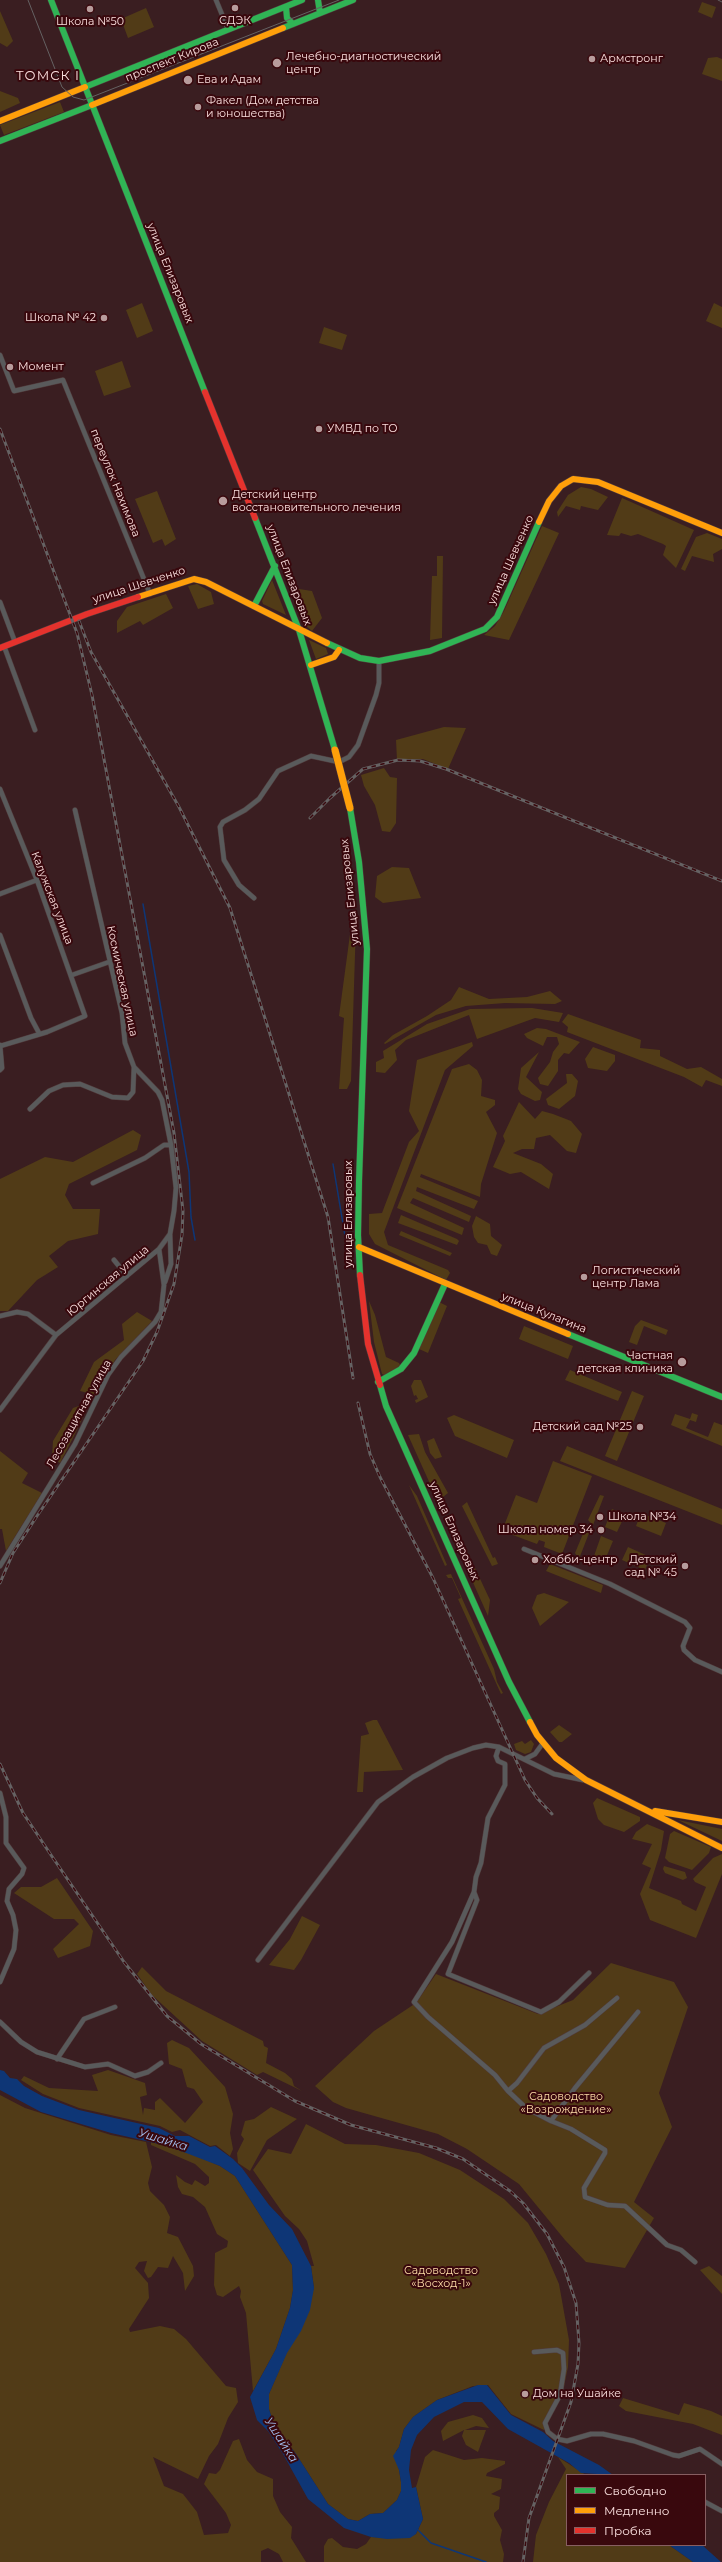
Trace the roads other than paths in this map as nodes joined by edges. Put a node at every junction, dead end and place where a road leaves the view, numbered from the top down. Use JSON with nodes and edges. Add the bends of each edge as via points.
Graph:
{"nodes":[{"id":1,"x":51,"y":0,"type":"edge"},
{"id":2,"x":216,"y":0,"type":"edge"},
{"id":3,"x":302,"y":0,"type":"edge"},
{"id":4,"x":318,"y":0,"type":"edge"},
{"id":5,"x":353,"y":0,"type":"edge"},
{"id":6,"x":286,"y":6,"type":"junction"},
{"id":7,"x":320,"y":13,"type":"junction"},
{"id":8,"x":293,"y":24,"type":"junction"},
{"id":9,"x":228,"y":29,"type":"junction"},
{"id":10,"x":85,"y":87,"type":"junction"},
{"id":11,"x":92,"y":105,"type":"junction"},
{"id":12,"x":0,"y":121,"type":"edge"},
{"id":13,"x":0,"y":141,"type":"edge"},
{"id":14,"x":0,"y":355,"type":"edge"},
{"id":15,"x":722,"y":533,"type":"edge"},
{"id":16,"x":275,"y":566,"type":"junction"},
{"id":17,"x":150,"y":594,"type":"junction"},
{"id":18,"x":0,"y":602,"type":"edge"},
{"id":19,"x":254,"y":606,"type":"junction"},
{"id":20,"x":299,"y":630,"type":"junction"},
{"id":21,"x":15,"y":642,"type":"junction"},
{"id":22,"x":2,"y":647,"type":"edge"},
{"id":23,"x":339,"y":650,"type":"junction"},
{"id":24,"x":379,"y":661,"type":"junction"},
{"id":25,"x":311,"y":665,"type":"junction"},
{"id":26,"x":35,"y":730,"type":"dead end"},
{"id":27,"x":0,"y":789,"type":"edge"},
{"id":28,"x":75,"y":810,"type":"dead end"},
{"id":29,"x":37,"y":880,"type":"junction"},
{"id":30,"x":0,"y":894,"type":"edge"},
{"id":31,"x":254,"y":898,"type":"dead end"},
{"id":32,"x":0,"y":935,"type":"edge"},
{"id":33,"x":109,"y":962,"type":"junction"},
{"id":34,"x":72,"y":975,"type":"junction"},
{"id":35,"x":39,"y":1033,"type":"junction"},
{"id":36,"x":0,"y":1045,"type":"edge"},
{"id":37,"x":134,"y":1067,"type":"junction"},
{"id":38,"x":0,"y":1070,"type":"edge"},
{"id":39,"x":30,"y":1109,"type":"dead end"},
{"id":40,"x":171,"y":1145,"type":"junction"},
{"id":41,"x":93,"y":1183,"type":"dead end"},
{"id":42,"x":170,"y":1234,"type":"junction"},
{"id":43,"x":359,"y":1246,"type":"junction"},
{"id":44,"x":159,"y":1249,"type":"junction"},
{"id":45,"x":114,"y":1260,"type":"dead end"},
{"id":46,"x":126,"y":1276,"type":"junction"},
{"id":47,"x":445,"y":1284,"type":"junction"},
{"id":48,"x":164,"y":1285,"type":"junction"},
{"id":49,"x":0,"y":1316,"type":"edge"},
{"id":50,"x":56,"y":1335,"type":"junction"},
{"id":51,"x":378,"y":1382,"type":"junction"},
{"id":52,"x":722,"y":1397,"type":"edge"},
{"id":53,"x":0,"y":1410,"type":"edge"},
{"id":54,"x":524,"y":1549,"type":"dead end"},
{"id":55,"x":0,"y":1566,"type":"edge"},
{"id":56,"x":722,"y":1672,"type":"edge"},
{"id":57,"x":543,"y":1743,"type":"junction"},
{"id":58,"x":499,"y":1747,"type":"junction"},
{"id":59,"x":525,"y":1759,"type":"junction"},
{"id":60,"x":586,"y":1780,"type":"junction"},
{"id":61,"x":0,"y":1793,"type":"edge"},
{"id":62,"x":649,"y":1810,"type":"junction"},
{"id":63,"x":722,"y":1822,"type":"edge"},
{"id":64,"x":722,"y":1848,"type":"edge"},
{"id":65,"x":474,"y":1892,"type":"junction"},
{"id":66,"x":258,"y":1960,"type":"dead end"},
{"id":67,"x":589,"y":1973,"type":"dead end"},
{"id":68,"x":0,"y":1982,"type":"edge"},
{"id":69,"x":617,"y":1998,"type":"dead end"},
{"id":70,"x":115,"y":2007,"type":"dead end"},
{"id":71,"x":638,"y":2012,"type":"dead end"},
{"id":72,"x":0,"y":2022,"type":"edge"},
{"id":73,"x":57,"y":2059,"type":"junction"},
{"id":74,"x":161,"y":2063,"type":"dead end"},
{"id":75,"x":508,"y":2092,"type":"junction"},
{"id":76,"x":552,"y":2121,"type":"junction"},
{"id":77,"x":695,"y":2262,"type":"dead end"},
{"id":78,"x":534,"y":2352,"type":"dead end"},
{"id":79,"x":722,"y":2464,"type":"edge"},
{"id":80,"x":706,"y":2503,"type":"edge"},
{"id":81,"x":722,"y":2511,"type":"edge"}],
"edges":[{"from":1,"to":10,"type":"main road","name":"улица Елизаровых"},
{"from":2,"to":9,"type":"street"},
{"from":3,"to":6,"type":"main road","name":"проспект Кирова"},
{"from":4,"to":7,"type":"main road"},
{"from":5,"to":7,"type":"main road","name":"проспект Кирова"},
{"from":6,"to":8,"type":"main road","via":[[287,18]]},
{"from":6,"to":9,"type":"main road","name":"проспект Кирова"},
{"from":7,"to":8,"type":"main road","name":"проспект Кирова"},
{"from":8,"to":11,"type":"main road","name":"проспект Кирова"},
{"from":9,"to":10,"type":"main road","name":"проспект Кирова"},
{"from":10,"to":11,"type":"main road","name":"улица Елизаровых"},
{"from":10,"to":12,"type":"main road","name":"проспект Кирова"},
{"from":11,"to":13,"type":"main road","name":"проспект Кирова"},
{"from":11,"to":16,"type":"main road","name":"улица Елизаровых"},
{"from":14,"to":17,"type":"street","name":"переулок Нахимова","via":[[14,391],[63,380]]},
{"from":15,"to":24,"type":"main road","name":"улица Шевченко","via":[[598,482],[586,478],[574,479],[561,486],[549,501],[501,610],[491,623],[460,640],[430,651]]},
{"from":16,"to":19,"type":"main road"},
{"from":16,"to":20,"type":"main road","name":"улица Елизаровых"},
{"from":17,"to":19,"type":"main road","name":"улица Шевченко","via":[[194,579],[202,580]]},
{"from":17,"to":21,"type":"main road","name":"улица Шевченко","via":[[87,614]]},
{"from":18,"to":21,"type":"street"},
{"from":19,"to":20,"type":"main road","name":"улица Шевченко"},
{"from":20,"to":23,"type":"main road","name":"улица Шевченко"},
{"from":20,"to":25,"type":"main road","name":"улица Елизаровых"},
{"from":21,"to":22,"type":"main road","name":"улица Шевченко"},
{"from":22,"to":26,"type":"street"},
{"from":23,"to":24,"type":"main road","name":"улица Шевченко","via":[[359,658]]},
{"from":23,"to":25,"type":"main road","via":[[334,657]]},
{"from":24,"to":31,"type":"street","via":[[376,695],[358,745],[349,757],[339,762],[311,756],[278,771],[259,799],[223,822],[220,827],[224,860],[239,885]]},
{"from":25,"to":43,"type":"main road","name":"улица Елизаровых","bridge":true,"via":[[350,808],[360,862],[367,949],[361,1087]]},
{"from":27,"to":29,"type":"street","name":"Калужская улица"},
{"from":28,"to":33,"type":"street","name":"Космическая улица"},
{"from":29,"to":30,"type":"street"},
{"from":29,"to":34,"type":"street","name":"Калужская улица"},
{"from":32,"to":35,"type":"street"},
{"from":33,"to":34,"type":"street"},
{"from":33,"to":37,"type":"street","name":"Космическая улица","via":[[122,1013],[125,1043]]},
{"from":34,"to":35,"type":"street","name":"Калужская улица","via":[[85,1016]]},
{"from":35,"to":36,"type":"street"},
{"from":36,"to":38,"type":"street"},
{"from":37,"to":39,"type":"street","via":[[133,1092],[128,1098],[112,1097],[80,1084],[63,1085],[49,1091]]},
{"from":37,"to":40,"type":"street","name":"Космическая улица","via":[[158,1092],[162,1100]]},
{"from":40,"to":41,"type":"street","via":[[164,1145],[145,1158]]},
{"from":40,"to":42,"type":"street","name":"Юргинская улица","via":[[176,1188]]},
{"from":42,"to":44,"type":"street","name":"Юргинская улица"},
{"from":42,"to":48,"type":"street","via":[[171,1264]]},
{"from":43,"to":47,"type":"main road","name":"улица Кулагина"},
{"from":43,"to":51,"type":"main road","name":"улица Елизаровых","via":[[368,1344]]},
{"from":44,"to":46,"type":"street","name":"Юргинская улица"},
{"from":44,"to":48,"type":"street","name":"Лесозащитная улица"},
{"from":45,"to":46,"type":"street"},
{"from":46,"to":50,"type":"street","name":"Юргинская улица"},
{"from":47,"to":51,"type":"main road","via":[[414,1354],[401,1369]]},
{"from":47,"to":52,"type":"main road","name":"улица Кулагина"},
{"from":48,"to":55,"type":"street","name":"Лесозащитная улица","via":[[163,1303],[156,1322],[121,1357],[108,1375],[74,1444]]},
{"from":49,"to":50,"type":"street","via":[[18,1312],[28,1314]]},
{"from":50,"to":53,"type":"street","name":"Юргинская улица"},
{"from":51,"to":57,"type":"main road","name":"улица Елизаровых","via":[[396,1431],[509,1682]]},
{"from":54,"to":56,"type":"street","via":[[610,1584],[685,1622],[690,1628],[683,1646],[684,1650],[695,1660]]},
{"from":57,"to":59,"type":"street","via":[[535,1754]]},
{"from":57,"to":60,"type":"main road","name":"улица Елизаровых","via":[[556,1758]]},
{"from":58,"to":59,"type":"street"},
{"from":58,"to":65,"type":"street","via":[[496,1756],[498,1761],[505,1764],[506,1779],[488,1818]]},
{"from":58,"to":66,"type":"street","via":[[486,1745],[460,1751],[413,1777],[378,1802]]},
{"from":59,"to":60,"type":"street","via":[[554,1774]]},
{"from":60,"to":62,"type":"main road","name":"улица Елизаровых"},
{"from":61,"to":68,"type":"street","via":[[6,1817],[6,1843],[24,1868],[9,1889],[7,1901],[14,1916],[16,1930],[14,1949]]},
{"from":62,"to":63,"type":"main road","name":"улица Елизаровых"},
{"from":62,"to":64,"type":"main road","name":"улица Елизаровых"},
{"from":65,"to":67,"type":"street","via":[[477,1900],[447,1972],[449,1976],[541,2012],[559,2002]]},
{"from":65,"to":75,"type":"street","via":[[452,1942],[414,2002],[495,2074]]},
{"from":69,"to":75,"type":"street","via":[[586,2025],[544,2048]]},
{"from":70,"to":73,"type":"street","via":[[84,2019]]},
{"from":71,"to":76,"type":"street","via":[[580,2082]]},
{"from":72,"to":73,"type":"street","via":[[28,2047]]},
{"from":73,"to":74,"type":"street","via":[[85,2067],[108,2064],[135,2076],[148,2072]]},
{"from":75,"to":76,"type":"street","via":[[526,2108]]},
{"from":76,"to":77,"type":"street","via":[[571,2129],[605,2150],[584,2188],[585,2197],[608,2205],[625,2206],[667,2245],[681,2250]]},
{"from":78,"to":79,"type":"street","via":[[557,2350],[563,2353],[564,2369],[560,2395],[545,2423],[553,2437],[567,2441],[591,2434],[609,2435],[679,2456],[700,2449]]},
{"from":80,"to":81,"type":"street"}]}
